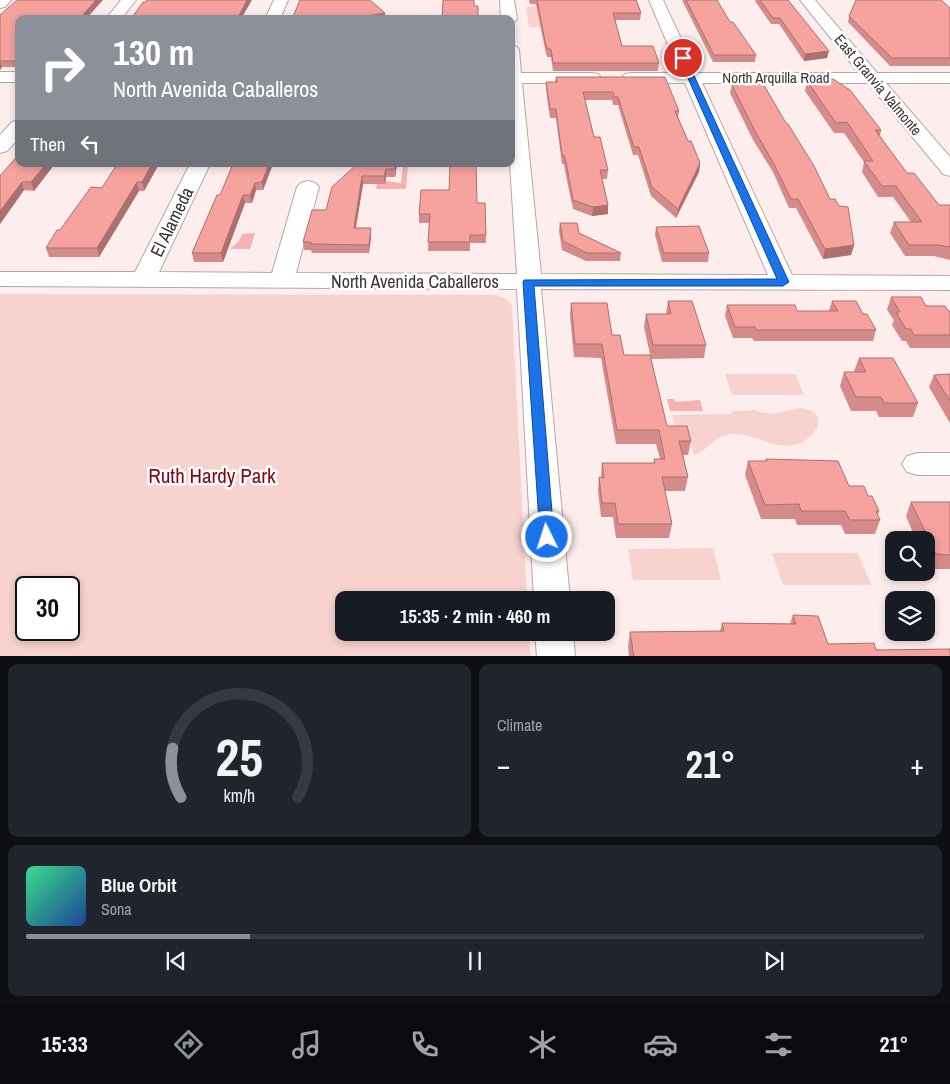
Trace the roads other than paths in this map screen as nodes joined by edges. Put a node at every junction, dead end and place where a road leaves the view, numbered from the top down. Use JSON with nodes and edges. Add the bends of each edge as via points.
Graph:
{"nodes":[{"id":1,"x":4,"y":0,"type":"edge"},
{"id":2,"x":129,"y":0,"type":"edge"},
{"id":3,"x":281,"y":0,"type":"edge"},
{"id":4,"x":507,"y":0,"type":"edge"},
{"id":5,"x":656,"y":0,"type":"edge"},
{"id":6,"x":807,"y":0,"type":"edge"},
{"id":7,"x":0,"y":4,"type":"edge"},
{"id":8,"x":116,"y":15,"type":"edge"},
{"id":9,"x":274,"y":15,"type":"edge"},
{"id":10,"x":509,"y":15,"type":"edge"},
{"id":11,"x":0,"y":77,"type":"edge"},
{"id":12,"x":15,"y":77,"type":"edge"},
{"id":13,"x":515,"y":78,"type":"edge"},
{"id":14,"x":692,"y":78,"type":"junction"},
{"id":15,"x":872,"y":78,"type":"junction"},
{"id":16,"x":950,"y":78,"type":"edge"},
{"id":17,"x":515,"y":111,"type":"edge"},
{"id":18,"x":15,"y":130,"type":"edge"},
{"id":19,"x":0,"y":147,"type":"edge"},
{"id":20,"x":199,"y":167,"type":"edge"},
{"id":21,"x":950,"y":170,"type":"edge"},
{"id":22,"x":308,"y":187,"type":"dead end"},
{"id":23,"x":0,"y":279,"type":"edge"},
{"id":24,"x":143,"y":280,"type":"junction"},
{"id":25,"x":282,"y":281,"type":"junction"},
{"id":26,"x":528,"y":282,"type":"junction"},
{"id":27,"x":783,"y":282,"type":"junction"},
{"id":28,"x":950,"y":283,"type":"edge"},
{"id":29,"x":918,"y":464,"type":"dead end"},
{"id":30,"x":950,"y":464,"type":"edge"},
{"id":31,"x":551,"y":591,"type":"edge"},
{"id":32,"x":555,"y":641,"type":"edge"},
{"id":33,"x":556,"y":656,"type":"edge"}],
"edges":[{"from":1,"to":7,"type":"street"},
{"from":2,"to":8,"type":"street"},
{"from":3,"to":9,"type":"street"},
{"from":4,"to":10,"type":"street"},
{"from":5,"to":14,"type":"street"},
{"from":6,"to":15,"type":"street","name":"East Granvia Valmonte"},
{"from":11,"to":12,"type":"street"},
{"from":13,"to":14,"type":"street","name":"North Arquilla Road"},
{"from":14,"to":15,"type":"street","name":"North Arquilla Road"},
{"from":14,"to":27,"type":"street"},
{"from":15,"to":16,"type":"street","name":"North Arquilla Road"},
{"from":15,"to":21,"type":"street","name":"East Granvia Valmonte"},
{"from":17,"to":26,"type":"street"},
{"from":18,"to":19,"type":"street"},
{"from":20,"to":24,"type":"street","name":"El Alameda"},
{"from":22,"to":25,"type":"street"},
{"from":23,"to":24,"type":"street","name":"North Avenida Caballeros"},
{"from":24,"to":25,"type":"street","name":"North Avenida Caballeros"},
{"from":25,"to":26,"type":"street","name":"North Avenida Caballeros"},
{"from":26,"to":27,"type":"street","name":"North Avenida Caballeros"},
{"from":26,"to":31,"type":"street"},
{"from":27,"to":28,"type":"street","name":"North Avenida Caballeros"},
{"from":29,"to":30,"type":"street"},
{"from":32,"to":33,"type":"street"}]}
